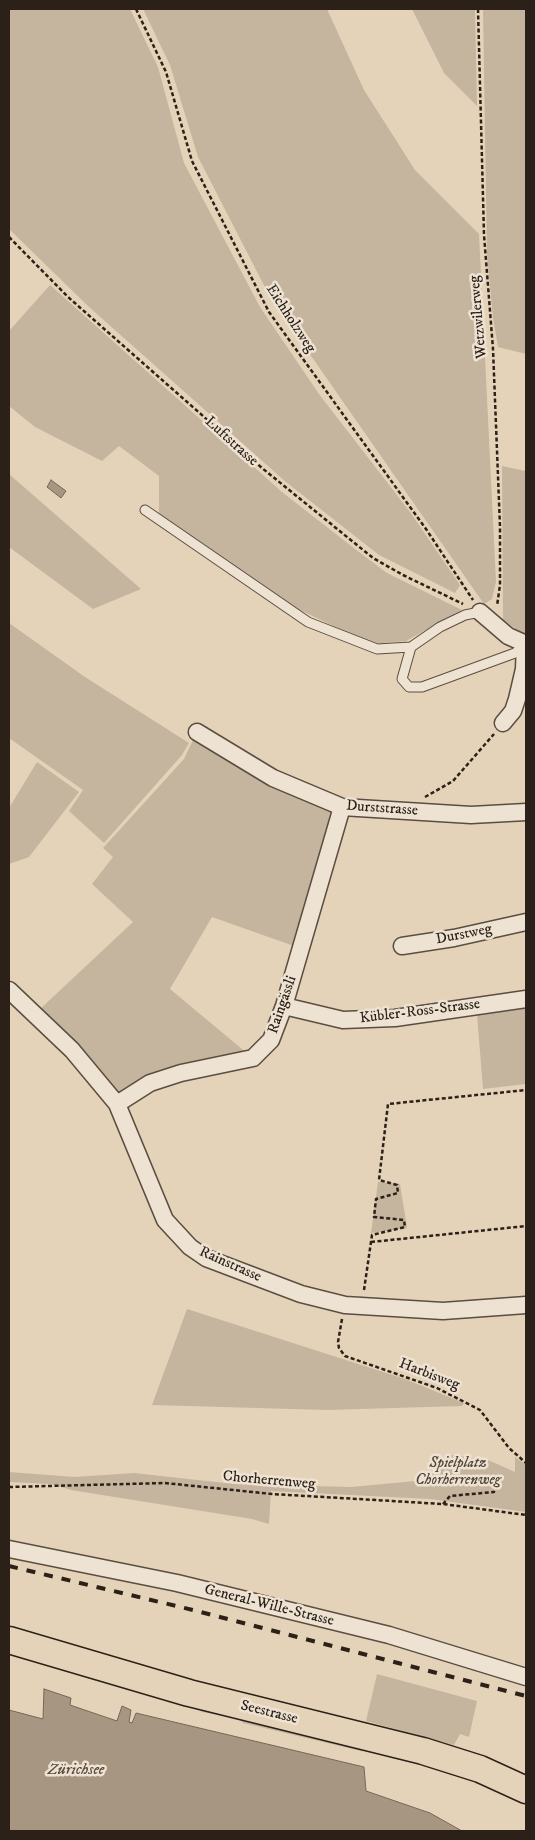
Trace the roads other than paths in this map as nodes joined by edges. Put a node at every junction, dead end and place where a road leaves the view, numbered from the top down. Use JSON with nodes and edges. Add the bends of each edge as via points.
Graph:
{"nodes":[{"id":1,"x":145,"y":510,"type":"dead end"},
{"id":2,"x":485,"y":616,"type":"joint"},
{"id":3,"x":526,"y":644,"type":"edge"},
{"id":4,"x":411,"y":648,"type":"junction"},
{"id":5,"x":503,"y":723,"type":"road end"},
{"id":6,"x":197,"y":732,"type":"dead end"},
{"id":7,"x":342,"y":807,"type":"junction"},
{"id":8,"x":526,"y":812,"type":"edge"},
{"id":9,"x":526,"y":922,"type":"edge"},
{"id":10,"x":402,"y":946,"type":"dead end"},
{"id":11,"x":9,"y":990,"type":"edge"},
{"id":12,"x":526,"y":999,"type":"edge"},
{"id":13,"x":284,"y":1006,"type":"junction"},
{"id":14,"x":118,"y":1104,"type":"junction"},
{"id":15,"x":526,"y":1305,"type":"edge"},
{"id":16,"x":9,"y":1548,"type":"edge"},
{"id":17,"x":9,"y":1640,"type":"edge"},
{"id":18,"x":526,"y":1677,"type":"edge"},
{"id":19,"x":526,"y":1790,"type":"edge"}],
"edges":[{"from":1,"to":4,"type":"lane","via":[[308,622],[377,650]]},
{"from":2,"to":3,"type":"street","via":[[508,636]]},
{"from":2,"to":4,"type":"lane","via":[[464,615]]},
{"from":3,"to":4,"type":"lane","via":[[515,653],[422,687],[409,687],[402,679]]},
{"from":3,"to":5,"type":"street","via":[[517,699],[513,711]]},
{"from":6,"to":7,"type":"street","name":"Durststrasse","via":[[273,778]]},
{"from":7,"to":8,"type":"street","name":"Durststrasse","via":[[471,815]]},
{"from":7,"to":13,"type":"street","name":"Raingässli"},
{"from":9,"to":10,"type":"street","name":"Durstweg"},
{"from":11,"to":14,"type":"street","name":"Rainstrasse","via":[[72,1050]]},
{"from":12,"to":13,"type":"street","name":"Kübler-Ross-Strasse","via":[[395,1018],[343,1020]]},
{"from":13,"to":14,"type":"street","name":"Raingässli","via":[[271,1040],[253,1058],[181,1072],[150,1084]]},
{"from":14,"to":15,"type":"street","name":"Rainstrasse","via":[[165,1220],[190,1247],[225,1266],[322,1301],[362,1307],[443,1311]]},
{"from":16,"to":18,"type":"street","name":"General-Wille-Strasse","via":[[177,1583],[389,1635]]},
{"from":17,"to":19,"type":"main road","name":"Seestrasse","via":[[189,1692],[461,1762]]}]}
